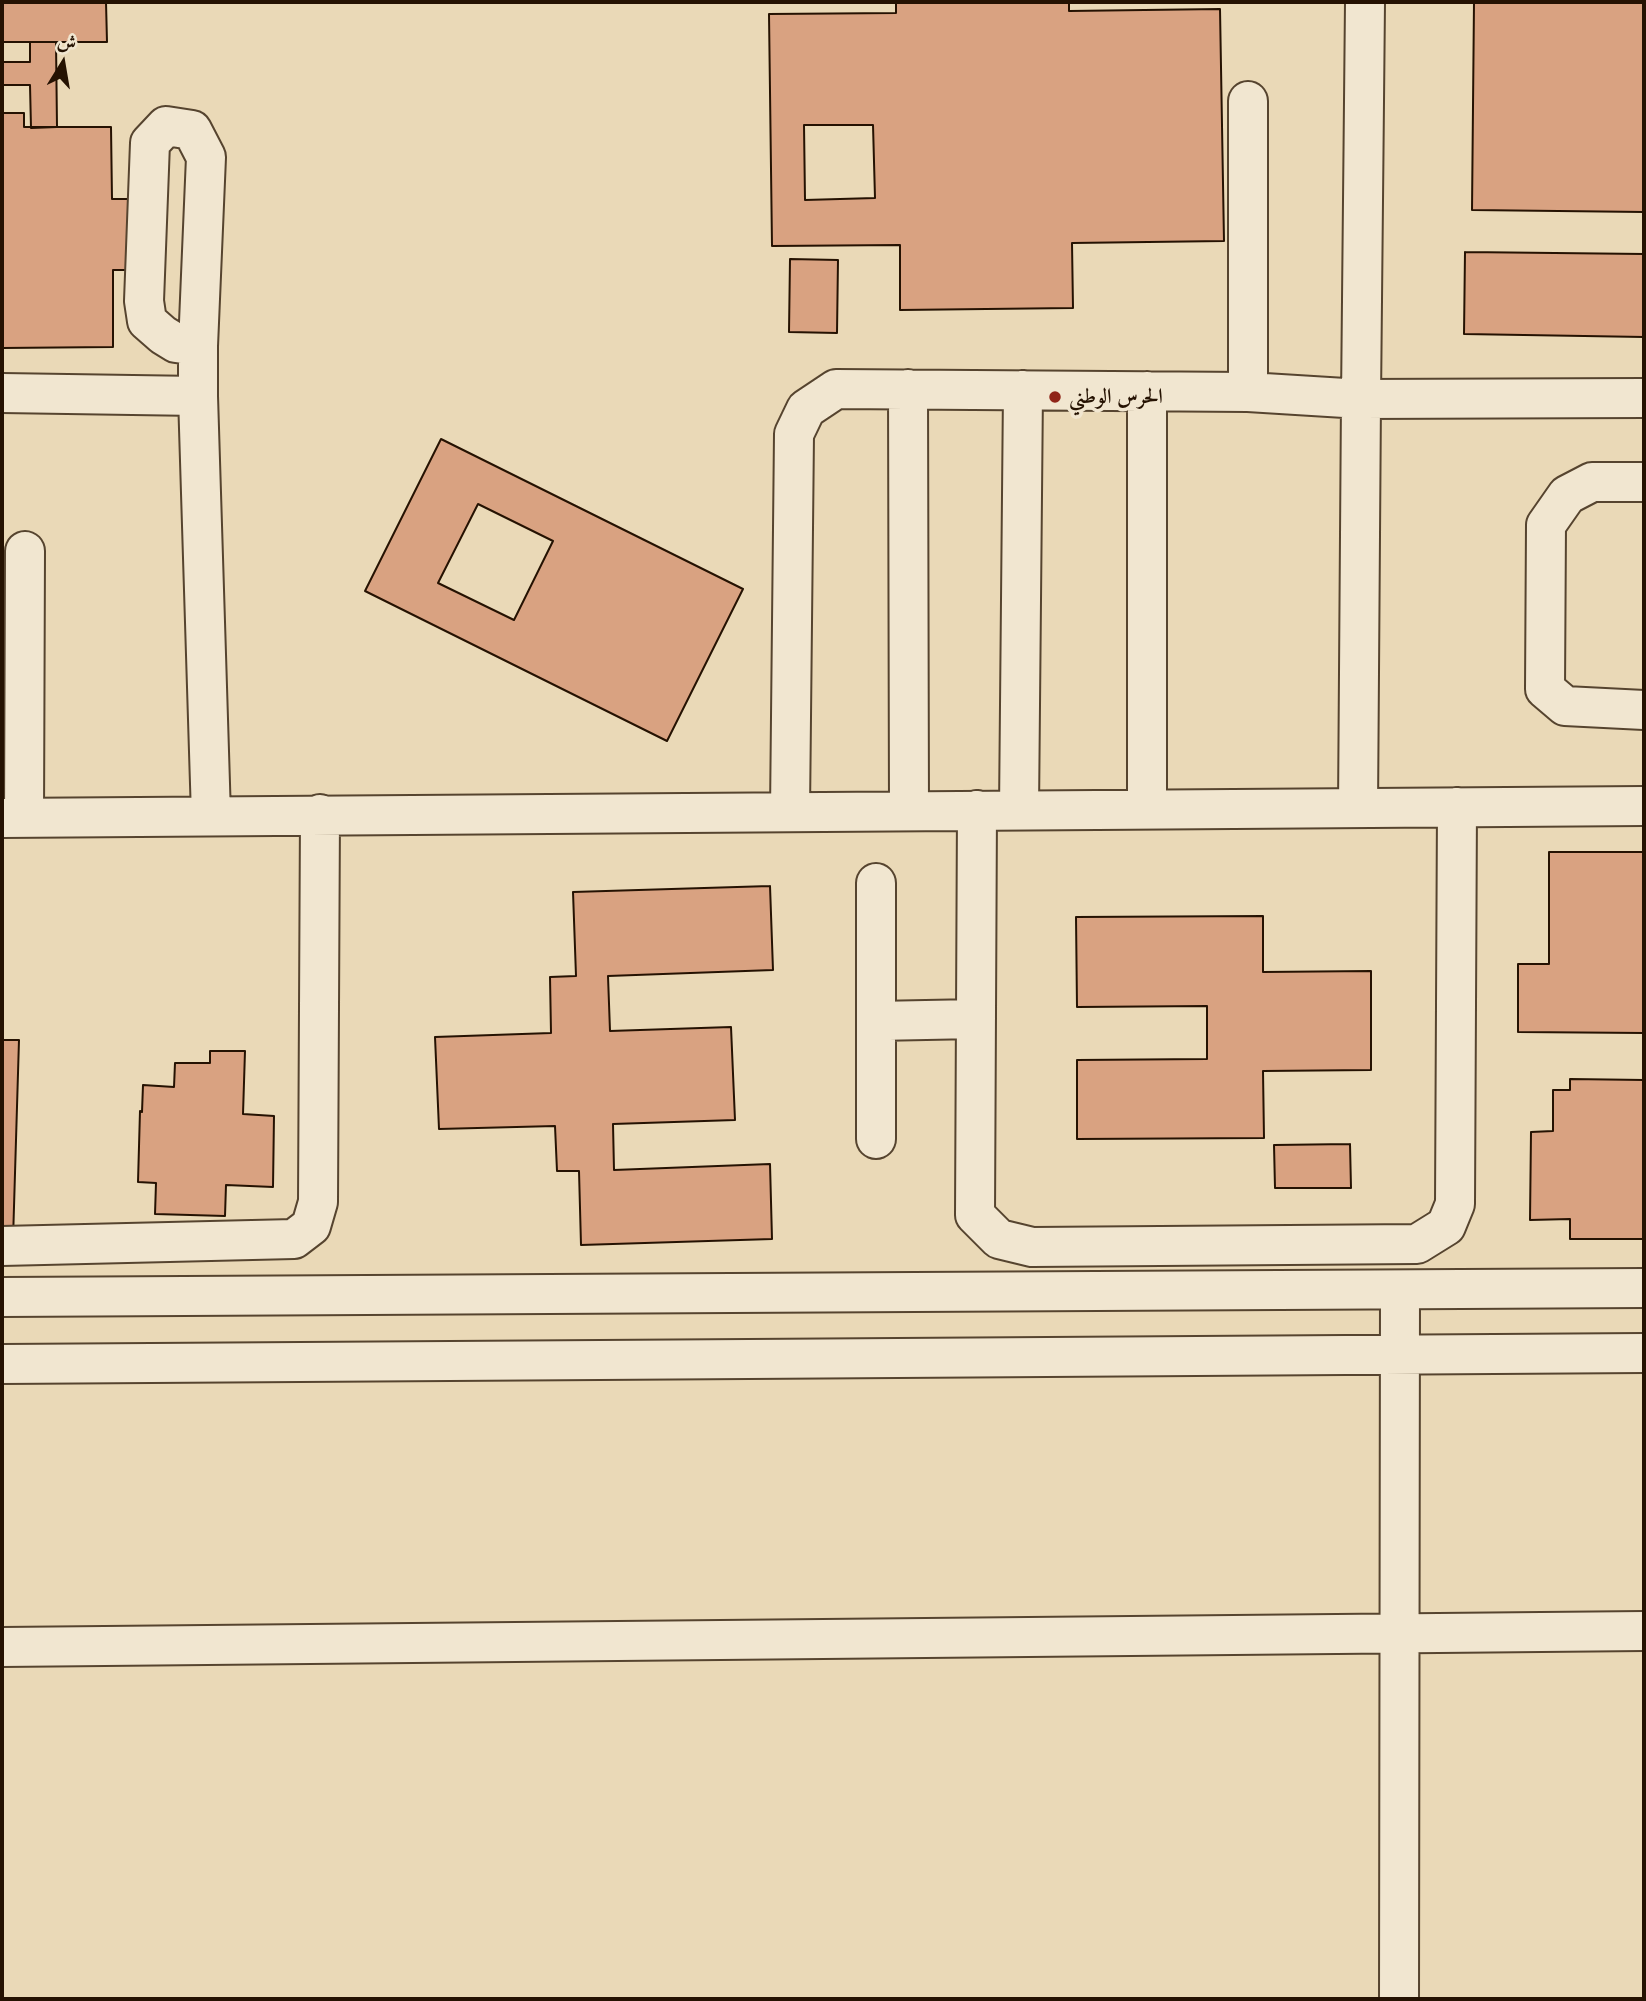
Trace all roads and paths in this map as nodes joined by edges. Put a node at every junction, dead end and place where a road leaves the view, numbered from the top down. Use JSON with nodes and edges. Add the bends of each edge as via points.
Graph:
{"nodes":[{"id":1,"x":1365,"y":2,"type":"edge"},
{"id":2,"x":1248,"y":101,"type":"dead end"},
{"id":3,"x":198,"y":345,"type":"junction"},
{"id":4,"x":908,"y":389,"type":"junction"},
{"id":5,"x":1023,"y":390,"type":"junction"},
{"id":6,"x":1147,"y":391,"type":"junction"},
{"id":7,"x":1248,"y":392,"type":"junction"},
{"id":8,"x":2,"y":393,"type":"edge"},
{"id":9,"x":198,"y":396,"type":"junction"},
{"id":10,"x":1644,"y":398,"type":"edge"},
{"id":11,"x":1361,"y":399,"type":"junction"},
{"id":12,"x":1644,"y":482,"type":"edge"},
{"id":13,"x":24,"y":551,"type":"dead end"},
{"id":14,"x":1644,"y":710,"type":"edge"},
{"id":15,"x":1644,"y":806,"type":"edge"},
{"id":16,"x":1457,"y":807,"type":"junction"},
{"id":17,"x":1358,"y":808,"type":"junction"},
{"id":18,"x":1147,"y":809,"type":"junction"},
{"id":19,"x":977,"y":810,"type":"junction"},
{"id":20,"x":1019,"y":810,"type":"junction"},
{"id":21,"x":790,"y":811,"type":"junction"},
{"id":22,"x":909,"y":811,"type":"junction"},
{"id":23,"x":320,"y":814,"type":"junction"},
{"id":24,"x":211,"y":816,"type":"junction"},
{"id":25,"x":13,"y":818,"type":"edge"},
{"id":26,"x":876,"y":883,"type":"dead end"},
{"id":27,"x":976,"y":1018,"type":"junction"},
{"id":28,"x":876,"y":1021,"type":"junction"},
{"id":29,"x":876,"y":1139,"type":"dead end"},
{"id":30,"x":2,"y":1246,"type":"edge"},
{"id":31,"x":1644,"y":1289,"type":"edge"},
{"id":32,"x":1400,"y":1290,"type":"junction"},
{"id":33,"x":2,"y":1297,"type":"edge"},
{"id":34,"x":1644,"y":1353,"type":"edge"},
{"id":35,"x":1400,"y":1355,"type":"junction"},
{"id":36,"x":2,"y":1364,"type":"edge"},
{"id":37,"x":1644,"y":1631,"type":"edge"},
{"id":38,"x":1400,"y":1633,"type":"junction"},
{"id":39,"x":2,"y":1647,"type":"edge"},
{"id":40,"x":1399,"y":1999,"type":"edge"}],
"edges":[{"from":1,"to":11,"type":"lane"},
{"from":2,"to":7,"type":"lane"},
{"from":3,"to":3,"type":"lane","via":[[206,157],[192,130],[166,126],[150,143],[144,301],[148,321],[163,335],[176,343]]},
{"from":3,"to":9,"type":"lane"},
{"from":4,"to":5,"type":"lane"},
{"from":4,"to":21,"type":"lane","via":[[836,389],[806,409],[794,435]]},
{"from":4,"to":22,"type":"lane"},
{"from":5,"to":6,"type":"lane"},
{"from":5,"to":20,"type":"lane"},
{"from":6,"to":7,"type":"lane"},
{"from":6,"to":18,"type":"lane"},
{"from":7,"to":11,"type":"lane"},
{"from":8,"to":9,"type":"lane"},
{"from":9,"to":24,"type":"lane"},
{"from":10,"to":11,"type":"lane"},
{"from":11,"to":17,"type":"lane"},
{"from":12,"to":14,"type":"lane","via":[[1592,482],[1567,495],[1546,525],[1545,689],[1565,706]]},
{"from":13,"to":25,"type":"lane"},
{"from":15,"to":16,"type":"lane"},
{"from":16,"to":17,"type":"lane"},
{"from":16,"to":27,"type":"lane","via":[[1455,1204],[1446,1226],[1417,1244],[1032,1247],[999,1239],[975,1215]]},
{"from":17,"to":18,"type":"lane"},
{"from":18,"to":20,"type":"lane"},
{"from":19,"to":20,"type":"lane"},
{"from":19,"to":22,"type":"lane"},
{"from":19,"to":27,"type":"lane"},
{"from":21,"to":22,"type":"lane"},
{"from":21,"to":23,"type":"lane"},
{"from":23,"to":24,"type":"lane"},
{"from":23,"to":30,"type":"lane","via":[[318,1202],[311,1227],[294,1239]]},
{"from":24,"to":25,"type":"lane"},
{"from":26,"to":28,"type":"lane"},
{"from":27,"to":28,"type":"lane"},
{"from":28,"to":29,"type":"lane"},
{"from":31,"to":32,"type":"lane"},
{"from":32,"to":33,"type":"lane"},
{"from":32,"to":35,"type":"lane"},
{"from":34,"to":35,"type":"lane"},
{"from":35,"to":36,"type":"lane"},
{"from":35,"to":38,"type":"lane"},
{"from":37,"to":38,"type":"lane"},
{"from":38,"to":39,"type":"lane"},
{"from":38,"to":40,"type":"lane"}]}
